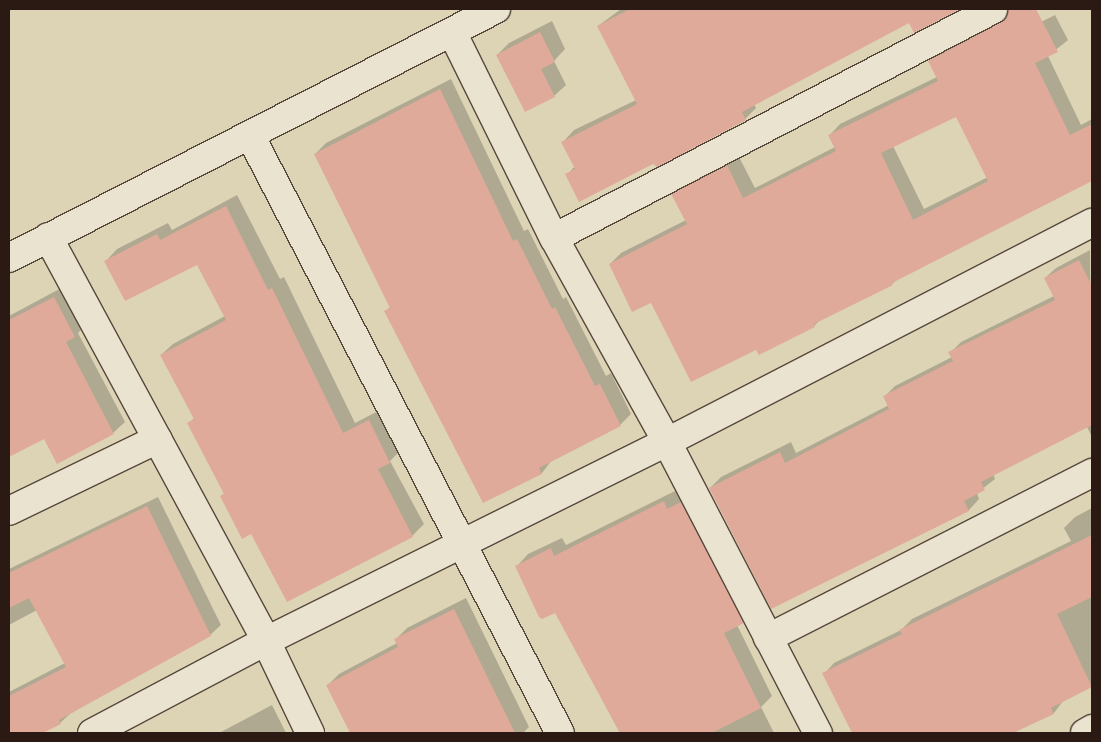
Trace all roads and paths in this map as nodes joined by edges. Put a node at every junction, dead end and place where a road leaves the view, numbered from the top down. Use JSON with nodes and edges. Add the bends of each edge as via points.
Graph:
{"nodes":[{"id":1,"x":496,"y":9,"type":"edge"},
{"id":2,"x":993,"y":9,"type":"edge"},
{"id":3,"x":452,"y":32,"type":"junction"},
{"id":4,"x":251,"y":136,"type":"junction"},
{"id":5,"x":1092,"y":223,"type":"edge"},
{"id":6,"x":48,"y":237,"type":"junction"},
{"id":7,"x":554,"y":238,"type":"junction"},
{"id":8,"x":9,"y":258,"type":"edge"},
{"id":9,"x":158,"y":439,"type":"junction"},
{"id":10,"x":667,"y":442,"type":"junction"},
{"id":11,"x":1092,"y":473,"type":"edge"},
{"id":12,"x":9,"y":511,"type":"edge"},
{"id":13,"x":462,"y":544,"type":"junction"},
{"id":14,"x":768,"y":638,"type":"junction"},
{"id":15,"x":266,"y":641,"type":"junction"},
{"id":16,"x":1092,"y":730,"type":"edge"},
{"id":17,"x":92,"y":733,"type":"edge"},
{"id":18,"x":310,"y":733,"type":"edge"},
{"id":19,"x":560,"y":733,"type":"edge"},
{"id":20,"x":818,"y":733,"type":"edge"},
{"id":21,"x":1085,"y":733,"type":"edge"}],
"edges":[{"from":1,"to":3,"type":"street"},
{"from":2,"to":7,"type":"street"},
{"from":3,"to":4,"type":"street"},
{"from":3,"to":7,"type":"street"},
{"from":4,"to":6,"type":"street"},
{"from":4,"to":13,"type":"street"},
{"from":5,"to":10,"type":"street"},
{"from":6,"to":8,"type":"street"},
{"from":6,"to":9,"type":"street"},
{"from":7,"to":10,"type":"street"},
{"from":9,"to":12,"type":"street"},
{"from":9,"to":15,"type":"street"},
{"from":10,"to":13,"type":"street"},
{"from":10,"to":14,"type":"street"},
{"from":11,"to":14,"type":"street"},
{"from":13,"to":15,"type":"street"},
{"from":13,"to":19,"type":"street"},
{"from":14,"to":20,"type":"street"},
{"from":15,"to":17,"type":"street"},
{"from":15,"to":18,"type":"street"},
{"from":16,"to":21,"type":"street"}]}
